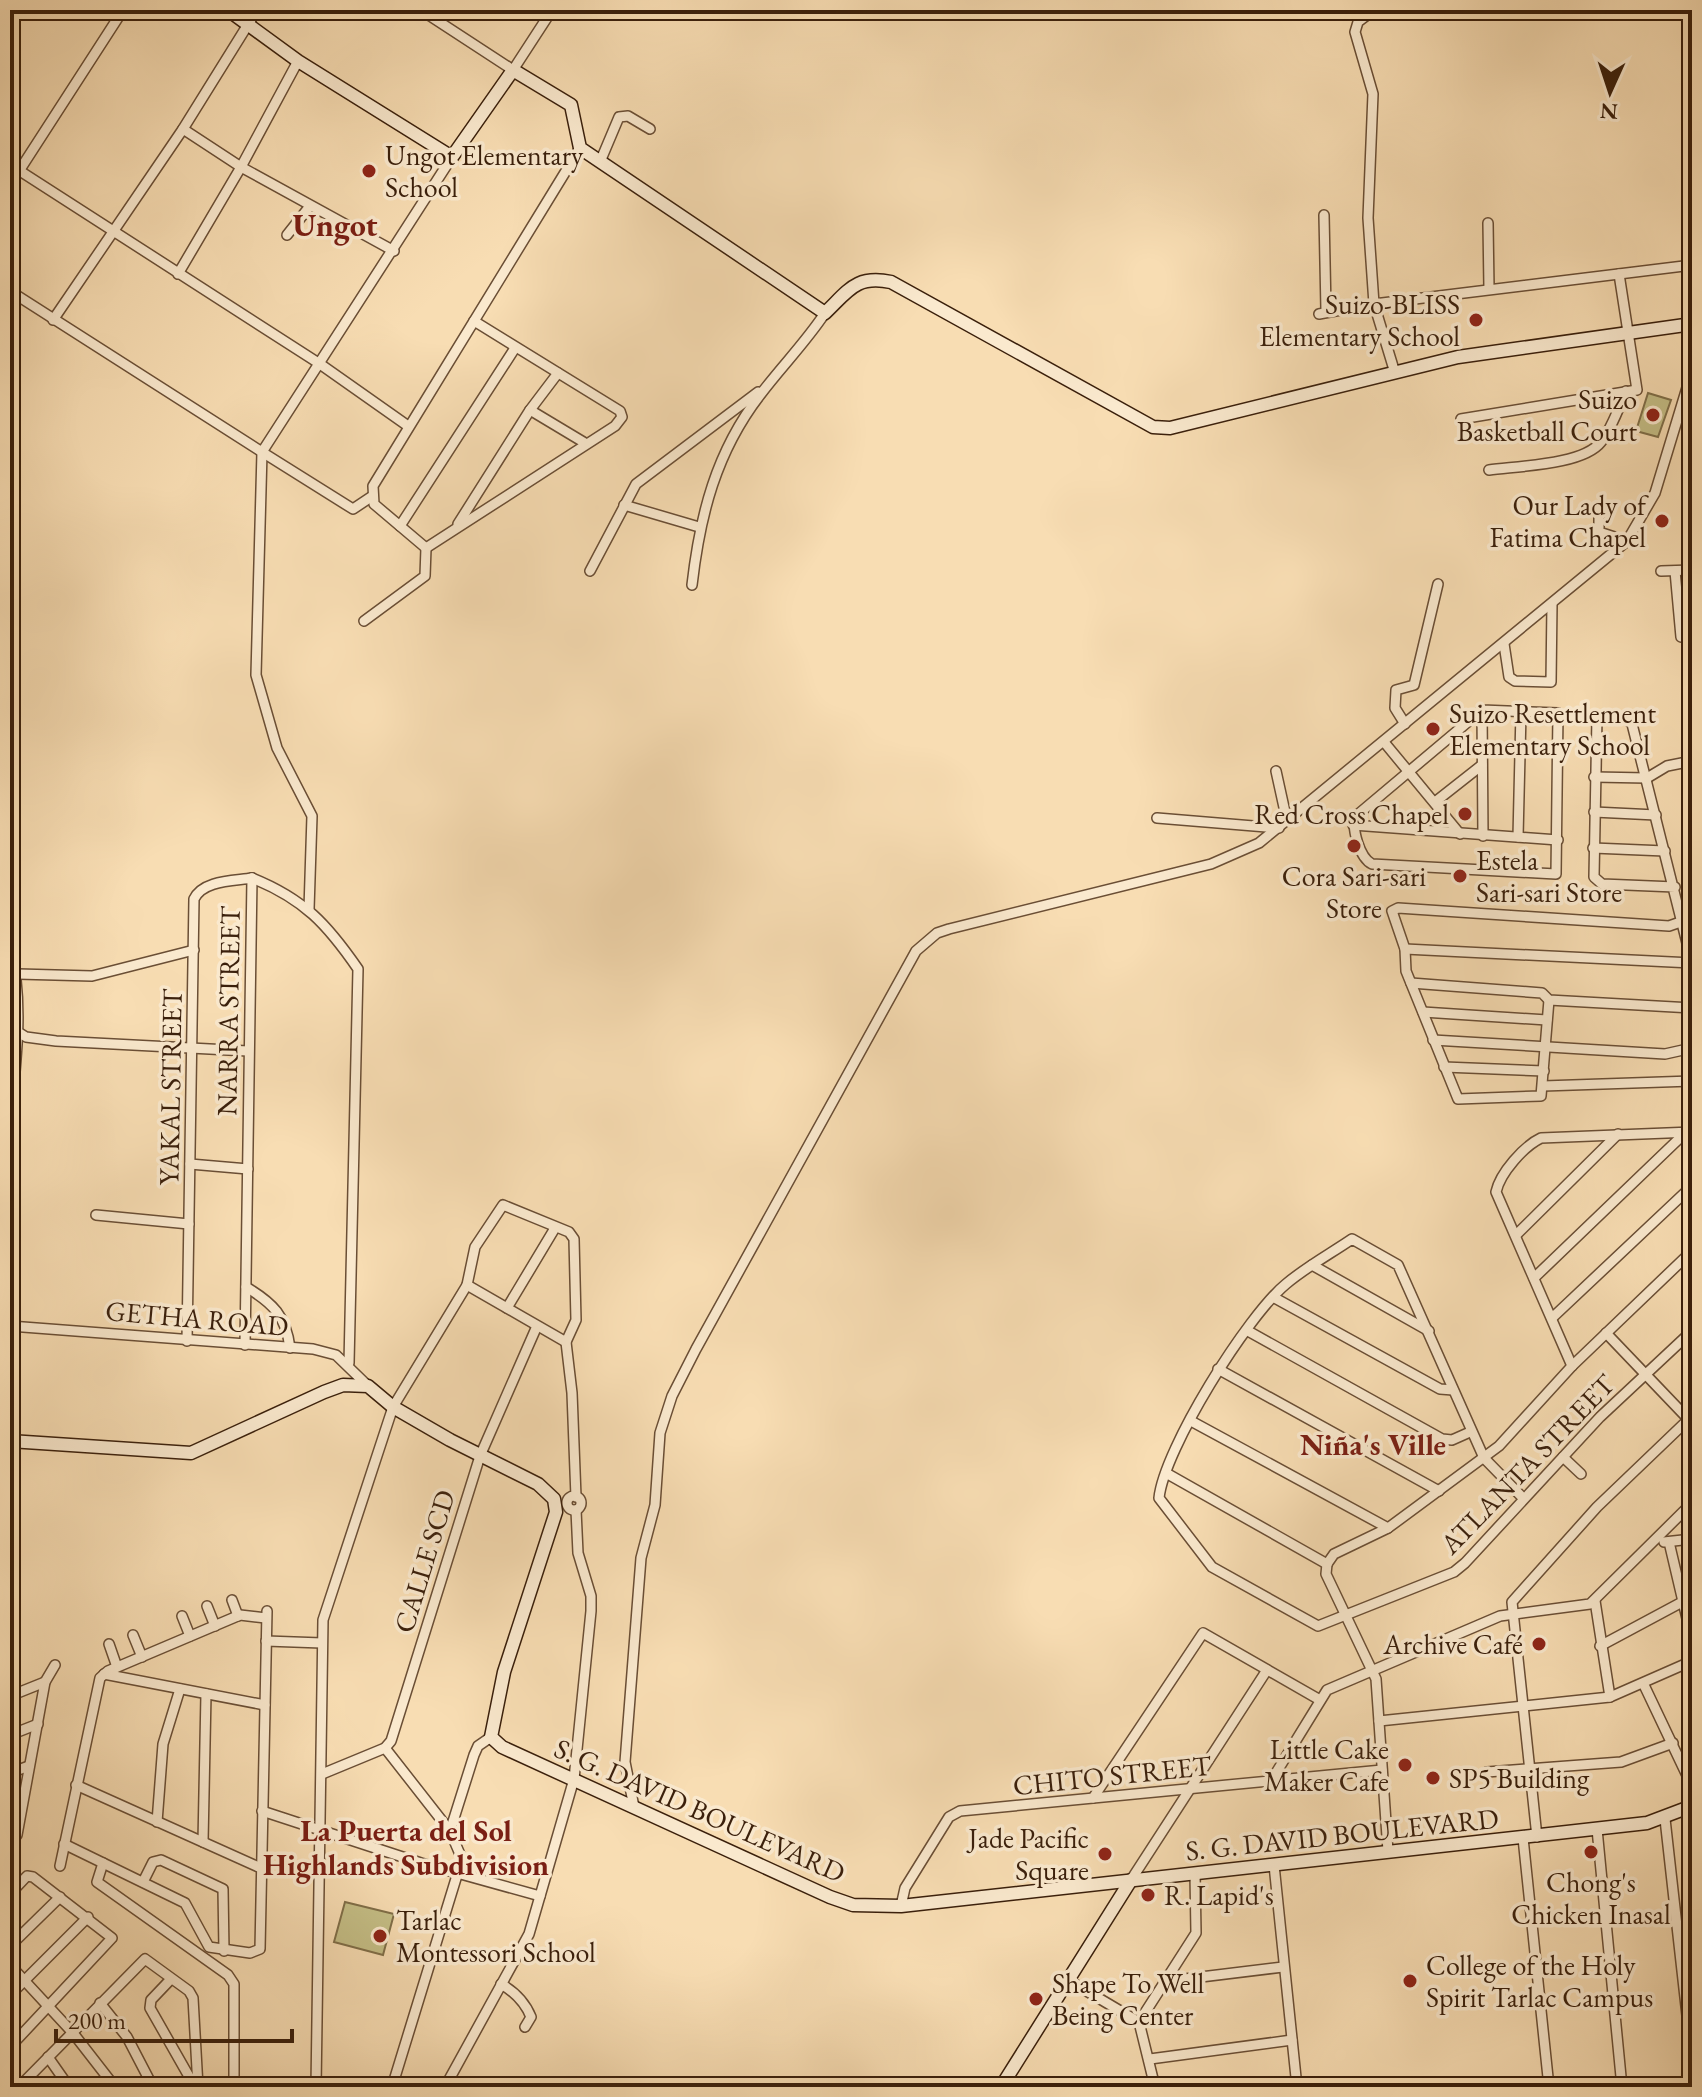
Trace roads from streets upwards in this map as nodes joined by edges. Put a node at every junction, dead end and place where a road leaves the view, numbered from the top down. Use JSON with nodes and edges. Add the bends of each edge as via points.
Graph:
{"nodes":[{"id":1,"x":123,"y":10,"type":"edge"},
{"id":2,"x":228,"y":10,"type":"edge"},
{"id":3,"x":257,"y":10,"type":"edge"},
{"id":4,"x":421,"y":10,"type":"edge"},
{"id":5,"x":552,"y":10,"type":"edge"},
{"id":6,"x":1374,"y":10,"type":"edge"},
{"id":7,"x":248,"y":23,"type":"junction"},
{"id":8,"x":298,"y":61,"type":"junction"},
{"id":9,"x":513,"y":70,"type":"junction"},
{"id":10,"x":183,"y":129,"type":"junction"},
{"id":11,"x":650,"y":129,"type":"dead end"},
{"id":12,"x":580,"y":148,"type":"junction"},
{"id":13,"x":452,"y":157,"type":"junction"},
{"id":14,"x":600,"y":162,"type":"junction"},
{"id":15,"x":241,"y":167,"type":"junction"},
{"id":16,"x":20,"y":171,"type":"junction"},
{"id":17,"x":10,"y":185,"type":"edge"},
{"id":18,"x":310,"y":206,"type":"junction"},
{"id":19,"x":1324,"y":215,"type":"dead end"},
{"id":20,"x":1488,"y":223,"type":"dead end"},
{"id":21,"x":112,"y":231,"type":"junction"},
{"id":22,"x":287,"y":235,"type":"dead end"},
{"id":23,"x":394,"y":251,"type":"junction"},
{"id":24,"x":1692,"y":265,"type":"edge"},
{"id":25,"x":178,"y":274,"type":"junction"},
{"id":26,"x":1619,"y":274,"type":"junction"},
{"id":27,"x":1489,"y":288,"type":"junction"},
{"id":28,"x":10,"y":291,"type":"edge"},
{"id":29,"x":1374,"y":304,"type":"junction"},
{"id":30,"x":825,"y":313,"type":"junction"},
{"id":31,"x":53,"y":320,"type":"junction"},
{"id":32,"x":474,"y":321,"type":"junction"},
{"id":33,"x":1692,"y":324,"type":"edge"},
{"id":34,"x":1628,"y":332,"type":"junction"},
{"id":35,"x":515,"y":348,"type":"junction"},
{"id":36,"x":320,"y":364,"type":"junction"},
{"id":37,"x":1692,"y":371,"type":"edge"},
{"id":38,"x":558,"y":373,"type":"junction"},
{"id":39,"x":1395,"y":373,"type":"junction"},
{"id":40,"x":768,"y":385,"type":"junction"},
{"id":41,"x":1626,"y":391,"type":"junction"},
{"id":42,"x":530,"y":410,"type":"junction"},
{"id":43,"x":724,"y":415,"type":"junction"},
{"id":44,"x":1461,"y":419,"type":"dead end"},
{"id":45,"x":408,"y":426,"type":"junction"},
{"id":46,"x":738,"y":428,"type":"junction"},
{"id":47,"x":1691,"y":429,"type":"edge"},
{"id":48,"x":585,"y":443,"type":"junction"},
{"id":49,"x":262,"y":452,"type":"junction"},
{"id":50,"x":1489,"y":470,"type":"dead end"},
{"id":51,"x":371,"y":497,"type":"junction"},
{"id":52,"x":624,"y":505,"type":"junction"},
{"id":53,"x":1599,"y":516,"type":"dead end"},
{"id":54,"x":1688,"y":521,"type":"dead end"},
{"id":55,"x":400,"y":526,"type":"junction"},
{"id":56,"x":456,"y":527,"type":"junction"},
{"id":57,"x":699,"y":527,"type":"junction"},
{"id":58,"x":1627,"y":541,"type":"junction"},
{"id":59,"x":426,"y":548,"type":"junction"},
{"id":60,"x":1692,"y":570,"type":"edge"},
{"id":61,"x":590,"y":571,"type":"dead end"},
{"id":62,"x":1661,"y":571,"type":"dead end"},
{"id":63,"x":1675,"y":571,"type":"junction"},
{"id":64,"x":1438,"y":584,"type":"dead end"},
{"id":65,"x":692,"y":585,"type":"dead end"},
{"id":66,"x":1552,"y":604,"type":"junction"},
{"id":67,"x":364,"y":621,"type":"dead end"},
{"id":68,"x":1681,"y":637,"type":"dead end"},
{"id":69,"x":1504,"y":644,"type":"junction"},
{"id":70,"x":1482,"y":710,"type":"junction"},
{"id":71,"x":1521,"y":712,"type":"junction"},
{"id":72,"x":1405,"y":724,"type":"junction"},
{"id":73,"x":1384,"y":742,"type":"junction"},
{"id":74,"x":1692,"y":761,"type":"edge"},
{"id":75,"x":1482,"y":765,"type":"junction"},
{"id":76,"x":1276,"y":771,"type":"dead end"},
{"id":77,"x":1409,"y":772,"type":"junction"},
{"id":78,"x":1594,"y":777,"type":"junction"},
{"id":79,"x":1647,"y":778,"type":"junction"},
{"id":80,"x":1435,"y":802,"type":"junction"},
{"id":81,"x":1594,"y":812,"type":"junction"},
{"id":82,"x":1656,"y":815,"type":"junction"},
{"id":83,"x":1157,"y":818,"type":"dead end"},
{"id":84,"x":1283,"y":825,"type":"junction"},
{"id":85,"x":1353,"y":825,"type":"junction"},
{"id":86,"x":1460,"y":834,"type":"junction"},
{"id":87,"x":1483,"y":836,"type":"junction"},
{"id":88,"x":1518,"y":837,"type":"junction"},
{"id":89,"x":1558,"y":840,"type":"junction"},
{"id":90,"x":1593,"y":848,"type":"junction"},
{"id":91,"x":1665,"y":851,"type":"junction"},
{"id":92,"x":252,"y":878,"type":"junction"},
{"id":93,"x":1675,"y":887,"type":"junction"},
{"id":94,"x":309,"y":909,"type":"junction"},
{"id":95,"x":1687,"y":920,"type":"edge"},
{"id":96,"x":10,"y":947,"type":"edge"},
{"id":97,"x":1405,"y":949,"type":"junction"},
{"id":98,"x":194,"y":950,"type":"junction"},
{"id":99,"x":1692,"y":963,"type":"edge"},
{"id":100,"x":18,"y":974,"type":"junction"},
{"id":101,"x":1411,"y":983,"type":"junction"},
{"id":102,"x":1549,"y":1000,"type":"junction"},
{"id":103,"x":1692,"y":1008,"type":"edge"},
{"id":104,"x":1423,"y":1012,"type":"junction"},
{"id":105,"x":1547,"y":1020,"type":"junction"},
{"id":106,"x":18,"y":1032,"type":"junction"},
{"id":107,"x":1433,"y":1040,"type":"junction"},
{"id":108,"x":1546,"y":1046,"type":"junction"},
{"id":109,"x":1692,"y":1048,"type":"edge"},
{"id":110,"x":193,"y":1049,"type":"junction"},
{"id":111,"x":248,"y":1051,"type":"junction"},
{"id":112,"x":1444,"y":1067,"type":"junction"},
{"id":113,"x":1544,"y":1071,"type":"junction"},
{"id":114,"x":1692,"y":1081,"type":"edge"},
{"id":115,"x":1543,"y":1086,"type":"junction"},
{"id":116,"x":10,"y":1126,"type":"edge"},
{"id":117,"x":1688,"y":1133,"type":"edge"},
{"id":118,"x":1618,"y":1134,"type":"junction"},
{"id":119,"x":190,"y":1164,"type":"junction"},
{"id":120,"x":248,"y":1169,"type":"junction"},
{"id":121,"x":1692,"y":1186,"type":"edge"},
{"id":122,"x":96,"y":1215,"type":"dead end"},
{"id":123,"x":189,"y":1224,"type":"junction"},
{"id":124,"x":555,"y":1228,"type":"junction"},
{"id":125,"x":1516,"y":1235,"type":"junction"},
{"id":126,"x":1692,"y":1251,"type":"edge"},
{"id":127,"x":1312,"y":1265,"type":"junction"},
{"id":128,"x":1534,"y":1278,"type":"junction"},
{"id":129,"x":467,"y":1285,"type":"junction"},
{"id":130,"x":246,"y":1287,"type":"junction"},
{"id":131,"x":1273,"y":1297,"type":"junction"},
{"id":132,"x":507,"y":1308,"type":"junction"},
{"id":133,"x":1552,"y":1318,"type":"junction"},
{"id":134,"x":10,"y":1326,"type":"edge"},
{"id":135,"x":537,"y":1326,"type":"junction"},
{"id":136,"x":1248,"y":1331,"type":"junction"},
{"id":137,"x":1429,"y":1331,"type":"junction"},
{"id":138,"x":1692,"y":1331,"type":"edge"},
{"id":139,"x":1606,"y":1333,"type":"junction"},
{"id":140,"x":187,"y":1341,"type":"junction"},
{"id":141,"x":566,"y":1342,"type":"junction"},
{"id":142,"x":245,"y":1345,"type":"junction"},
{"id":143,"x":290,"y":1348,"type":"junction"},
{"id":144,"x":349,"y":1363,"type":"junction"},
{"id":145,"x":1572,"y":1366,"type":"junction"},
{"id":146,"x":1218,"y":1369,"type":"junction"},
{"id":147,"x":1647,"y":1374,"type":"junction"},
{"id":148,"x":368,"y":1386,"type":"junction"},
{"id":149,"x":1453,"y":1390,"type":"junction"},
{"id":150,"x":393,"y":1407,"type":"junction"},
{"id":151,"x":1691,"y":1419,"type":"edge"},
{"id":152,"x":1191,"y":1421,"type":"junction"},
{"id":153,"x":1470,"y":1432,"type":"junction"},
{"id":154,"x":10,"y":1441,"type":"edge"},
{"id":155,"x":480,"y":1456,"type":"junction"},
{"id":156,"x":1563,"y":1457,"type":"junction"},
{"id":157,"x":1484,"y":1458,"type":"junction"},
{"id":158,"x":1166,"y":1473,"type":"junction"},
{"id":159,"x":1581,"y":1474,"type":"dead end"},
{"id":160,"x":1439,"y":1491,"type":"junction"},
{"id":161,"x":1524,"y":1499,"type":"junction"},
{"id":162,"x":1692,"y":1503,"type":"edge"},
{"id":163,"x":568,"y":1504,"type":"junction"},
{"id":164,"x":1388,"y":1528,"type":"junction"},
{"id":165,"x":1692,"y":1539,"type":"edge"},
{"id":166,"x":1653,"y":1542,"type":"junction"},
{"id":167,"x":1669,"y":1542,"type":"junction"},
{"id":168,"x":1327,"y":1564,"type":"junction"},
{"id":169,"x":232,"y":1600,"type":"dead end"},
{"id":170,"x":1595,"y":1601,"type":"junction"},
{"id":171,"x":1684,"y":1601,"type":"junction"},
{"id":172,"x":207,"y":1606,"type":"dead end"},
{"id":173,"x":1514,"y":1612,"type":"junction"},
{"id":174,"x":1345,"y":1614,"type":"junction"},
{"id":175,"x":182,"y":1616,"type":"dead end"},
{"id":176,"x":238,"y":1616,"type":"junction"},
{"id":177,"x":215,"y":1626,"type":"junction"},
{"id":178,"x":133,"y":1635,"type":"dead end"},
{"id":179,"x":190,"y":1636,"type":"junction"},
{"id":180,"x":1692,"y":1640,"type":"edge"},
{"id":181,"x":266,"y":1641,"type":"junction"},
{"id":182,"x":322,"y":1643,"type":"junction"},
{"id":183,"x":109,"y":1644,"type":"dead end"},
{"id":184,"x":1600,"y":1646,"type":"junction"},
{"id":185,"x":142,"y":1657,"type":"junction"},
{"id":186,"x":1692,"y":1661,"type":"edge"},
{"id":187,"x":55,"y":1665,"type":"dead end"},
{"id":188,"x":117,"y":1667,"type":"junction"},
{"id":189,"x":1372,"y":1669,"type":"junction"},
{"id":190,"x":1267,"y":1670,"type":"junction"},
{"id":191,"x":104,"y":1674,"type":"junction"},
{"id":192,"x":45,"y":1682,"type":"junction"},
{"id":193,"x":1644,"y":1685,"type":"junction"},
{"id":194,"x":180,"y":1689,"type":"junction"},
{"id":195,"x":206,"y":1694,"type":"junction"},
{"id":196,"x":10,"y":1696,"type":"edge"},
{"id":197,"x":1610,"y":1697,"type":"junction"},
{"id":198,"x":1320,"y":1700,"type":"junction"},
{"id":199,"x":265,"y":1705,"type":"junction"},
{"id":200,"x":1523,"y":1709,"type":"junction"},
{"id":201,"x":1379,"y":1721,"type":"junction"},
{"id":202,"x":38,"y":1724,"type":"junction"},
{"id":203,"x":10,"y":1735,"type":"edge"},
{"id":204,"x":491,"y":1737,"type":"junction"},
{"id":205,"x":1673,"y":1743,"type":"junction"},
{"id":206,"x":385,"y":1748,"type":"junction"},
{"id":207,"x":29,"y":1766,"type":"junction"},
{"id":208,"x":1527,"y":1769,"type":"junction"},
{"id":209,"x":1382,"y":1770,"type":"junction"},
{"id":210,"x":1487,"y":1772,"type":"dead end"},
{"id":211,"x":10,"y":1773,"type":"edge"},
{"id":212,"x":322,"y":1774,"type":"junction"},
{"id":213,"x":574,"y":1779,"type":"junction"},
{"id":214,"x":1271,"y":1781,"type":"junction"},
{"id":215,"x":76,"y":1785,"type":"junction"},
{"id":216,"x":1692,"y":1786,"type":"edge"},
{"id":217,"x":1190,"y":1788,"type":"junction"},
{"id":218,"x":1093,"y":1798,"type":"junction"},
{"id":219,"x":1692,"y":1806,"type":"edge"},
{"id":220,"x":634,"y":1807,"type":"junction"},
{"id":221,"x":262,"y":1811,"type":"junction"},
{"id":222,"x":1665,"y":1819,"type":"junction"},
{"id":223,"x":157,"y":1822,"type":"junction"},
{"id":224,"x":320,"y":1828,"type":"junction"},
{"id":225,"x":1597,"y":1829,"type":"junction"},
{"id":226,"x":450,"y":1831,"type":"junction"},
{"id":227,"x":12,"y":1835,"type":"edge"},
{"id":228,"x":1537,"y":1837,"type":"junction"},
{"id":229,"x":1523,"y":1838,"type":"junction"},
{"id":230,"x":203,"y":1842,"type":"junction"},
{"id":231,"x":64,"y":1844,"type":"junction"},
{"id":232,"x":1388,"y":1851,"type":"junction"},
{"id":233,"x":103,"y":1863,"type":"junction"},
{"id":234,"x":1274,"y":1865,"type":"junction"},
{"id":235,"x":60,"y":1866,"type":"dead end"},
{"id":236,"x":263,"y":1869,"type":"junction"},
{"id":237,"x":459,"y":1873,"type":"junction"},
{"id":238,"x":1195,"y":1874,"type":"junction"},
{"id":239,"x":1131,"y":1880,"type":"junction"},
{"id":240,"x":143,"y":1882,"type":"junction"},
{"id":241,"x":10,"y":1894,"type":"edge"},
{"id":242,"x":540,"y":1896,"type":"junction"},
{"id":243,"x":60,"y":1897,"type":"junction"},
{"id":244,"x":901,"y":1906,"type":"junction"},
{"id":245,"x":88,"y":1917,"type":"junction"},
{"id":246,"x":10,"y":1946,"type":"edge"},
{"id":247,"x":209,"y":1947,"type":"junction"},
{"id":248,"x":224,"y":1951,"type":"junction"},
{"id":249,"x":204,"y":1958,"type":"junction"},
{"id":250,"x":10,"y":1965,"type":"edge"},
{"id":251,"x":1283,"y":1967,"type":"junction"},
{"id":252,"x":171,"y":1979,"type":"junction"},
{"id":253,"x":25,"y":1980,"type":"junction"},
{"id":254,"x":1068,"y":1980,"type":"junction"},
{"id":255,"x":1168,"y":1981,"type":"junction"},
{"id":256,"x":501,"y":1984,"type":"junction"},
{"id":257,"x":10,"y":1995,"type":"edge"},
{"id":258,"x":100,"y":2003,"type":"junction"},
{"id":259,"x":49,"y":2007,"type":"junction"},
{"id":260,"x":1139,"y":2022,"type":"junction"},
{"id":261,"x":525,"y":2027,"type":"dead end"},
{"id":262,"x":73,"y":2033,"type":"junction"},
{"id":263,"x":1292,"y":2040,"type":"junction"},
{"id":264,"x":10,"y":2047,"type":"edge"},
{"id":265,"x":48,"y":2057,"type":"junction"},
{"id":266,"x":1150,"y":2059,"type":"junction"},
{"id":267,"x":1692,"y":2060,"type":"edge"},
{"id":268,"x":23,"y":2086,"type":"edge"},
{"id":269,"x":69,"y":2087,"type":"edge"},
{"id":270,"x":115,"y":2087,"type":"edge"},
{"id":271,"x":153,"y":2087,"type":"edge"},
{"id":272,"x":197,"y":2087,"type":"edge"},
{"id":273,"x":234,"y":2087,"type":"edge"},
{"id":274,"x":316,"y":2087,"type":"edge"},
{"id":275,"x":392,"y":2087,"type":"edge"},
{"id":276,"x":445,"y":2087,"type":"edge"},
{"id":277,"x":1001,"y":2087,"type":"edge"},
{"id":278,"x":1155,"y":2087,"type":"edge"},
{"id":279,"x":1297,"y":2087,"type":"edge"},
{"id":280,"x":1549,"y":2087,"type":"edge"},
{"id":281,"x":1622,"y":2087,"type":"edge"}],
"edges":[{"from":1,"to":16,"type":"street"},
{"from":2,"to":7,"type":"street"},
{"from":3,"to":7,"type":"street"},
{"from":4,"to":9,"type":"street"},
{"from":5,"to":9,"type":"street"},
{"from":6,"to":29,"type":"street","via":[[1358,22],[1355,35],[1373,94],[1368,218]]},
{"from":7,"to":8,"type":"street"},
{"from":7,"to":10,"type":"street"},
{"from":8,"to":13,"type":"street"},
{"from":8,"to":15,"type":"street"},
{"from":9,"to":12,"type":"street","via":[[571,105]]},
{"from":9,"to":13,"type":"street"},
{"from":10,"to":15,"type":"street"},
{"from":10,"to":21,"type":"street"},
{"from":11,"to":14,"type":"street","via":[[628,116],[619,117]]},
{"from":12,"to":14,"type":"street"},
{"from":12,"to":32,"type":"street"},
{"from":13,"to":23,"type":"street"},
{"from":14,"to":30,"type":"street"},
{"from":15,"to":18,"type":"street"},
{"from":15,"to":25,"type":"street"},
{"from":16,"to":17,"type":"street"},
{"from":16,"to":21,"type":"street"},
{"from":18,"to":22,"type":"street"},
{"from":18,"to":23,"type":"street"},
{"from":19,"to":29,"type":"street","via":[[1322,312]]},
{"from":20,"to":27,"type":"street"},
{"from":21,"to":25,"type":"street"},
{"from":21,"to":31,"type":"street"},
{"from":23,"to":36,"type":"street"},
{"from":24,"to":26,"type":"street"},
{"from":25,"to":36,"type":"street"},
{"from":26,"to":27,"type":"street"},
{"from":26,"to":34,"type":"street"},
{"from":27,"to":29,"type":"street"},
{"from":28,"to":31,"type":"street"},
{"from":29,"to":39,"type":"street"},
{"from":30,"to":39,"type":"street","via":[[859,281],[891,282],[1161,428]]},
{"from":30,"to":40,"type":"street"},
{"from":31,"to":49,"type":"street"},
{"from":32,"to":35,"type":"street"},
{"from":32,"to":45,"type":"street"},
{"from":33,"to":34,"type":"street"},
{"from":34,"to":39,"type":"street","via":[[1484,352]]},
{"from":34,"to":41,"type":"street","via":[[1637,390]]},
{"from":35,"to":38,"type":"street"},
{"from":35,"to":55,"type":"street"},
{"from":36,"to":45,"type":"street"},
{"from":36,"to":49,"type":"street"},
{"from":37,"to":58,"type":"street","via":[[1655,493]]},
{"from":38,"to":42,"type":"street"},
{"from":38,"to":48,"type":"street","via":[[620,411],[620,421]]},
{"from":40,"to":43,"type":"street"},
{"from":40,"to":46,"type":"street"},
{"from":41,"to":44,"type":"street"},
{"from":41,"to":50,"type":"street","via":[[1593,450]]},
{"from":42,"to":48,"type":"street"},
{"from":42,"to":56,"type":"street"},
{"from":43,"to":46,"type":"street"},
{"from":43,"to":52,"type":"street","via":[[636,484]]},
{"from":45,"to":51,"type":"street"},
{"from":46,"to":57,"type":"street","via":[[723,453]]},
{"from":47,"to":54,"type":"street"},
{"from":48,"to":56,"type":"street"},
{"from":49,"to":51,"type":"street","via":[[353,509]]},
{"from":49,"to":94,"type":"street","via":[[256,675],[277,748],[312,816]]},
{"from":51,"to":55,"type":"street"},
{"from":52,"to":57,"type":"street"},
{"from":52,"to":61,"type":"street"},
{"from":53,"to":58,"type":"street","via":[[1599,532]]},
{"from":55,"to":59,"type":"street"},
{"from":56,"to":59,"type":"street"},
{"from":57,"to":65,"type":"street"},
{"from":58,"to":66,"type":"street"},
{"from":59,"to":67,"type":"street","via":[[425,576]]},
{"from":60,"to":63,"type":"street"},
{"from":62,"to":63,"type":"street"},
{"from":63,"to":68,"type":"street"},
{"from":64,"to":72,"type":"street","via":[[1414,685],[1396,690],[1395,708]]},
{"from":66,"to":69,"type":"street"},
{"from":66,"to":69,"type":"street","via":[[1551,682],[1509,677]]},
{"from":69,"to":72,"type":"street"},
{"from":70,"to":71,"type":"street"},
{"from":70,"to":75,"type":"street"},
{"from":70,"to":77,"type":"street"},
{"from":71,"to":88,"type":"street"},
{"from":71,"to":89,"type":"street","via":[[1558,713]]},
{"from":72,"to":73,"type":"street"},
{"from":73,"to":77,"type":"street"},
{"from":73,"to":84,"type":"street"},
{"from":74,"to":79,"type":"street","via":[[1667,766]]},
{"from":75,"to":80,"type":"street"},
{"from":75,"to":87,"type":"street"},
{"from":76,"to":84,"type":"street"},
{"from":77,"to":80,"type":"street"},
{"from":77,"to":85,"type":"street","via":[[1356,816]]},
{"from":78,"to":79,"type":"street"},
{"from":78,"to":79,"type":"street","via":[[1595,721],[1603,716],[1629,719]]},
{"from":78,"to":81,"type":"street"},
{"from":79,"to":82,"type":"street"},
{"from":80,"to":86,"type":"street"},
{"from":81,"to":82,"type":"street"},
{"from":81,"to":90,"type":"street"},
{"from":82,"to":91,"type":"street"},
{"from":83,"to":84,"type":"street"},
{"from":84,"to":220,"type":"street","via":[[1235,856],[949,929],[916,951],[672,1396],[660,1433],[655,1505],[641,1558],[625,1762]]},
{"from":85,"to":86,"type":"street"},
{"from":85,"to":89,"type":"street","via":[[1364,859],[1372,864],[1551,876],[1557,870]]},
{"from":86,"to":87,"type":"street"},
{"from":87,"to":88,"type":"street"},
{"from":88,"to":89,"type":"street"},
{"from":90,"to":91,"type":"street"},
{"from":90,"to":93,"type":"street","via":[[1596,882]]},
{"from":91,"to":93,"type":"street"},
{"from":92,"to":94,"type":"street","name":"NARRA STREET","via":[[287,892]]},
{"from":92,"to":98,"type":"street","name":"YAKAL STREET","via":[[196,893]]},
{"from":92,"to":111,"type":"street","name":"NARRA STREET"},
{"from":93,"to":95,"type":"street"},
{"from":94,"to":144,"type":"street","name":"NARRA STREET","via":[[351,958],[360,982]]},
{"from":95,"to":97,"type":"street","via":[[1669,926],[1398,908],[1392,915]]},
{"from":95,"to":99,"type":"street"},
{"from":96,"to":100,"type":"street"},
{"from":97,"to":99,"type":"street"},
{"from":97,"to":101,"type":"street"},
{"from":98,"to":100,"type":"street","via":[[92,976]]},
{"from":98,"to":110,"type":"street","name":"YAKAL STREET"},
{"from":100,"to":106,"type":"street"},
{"from":101,"to":102,"type":"street","via":[[1542,993]]},
{"from":101,"to":104,"type":"street"},
{"from":102,"to":103,"type":"street"},
{"from":102,"to":105,"type":"street"},
{"from":104,"to":105,"type":"street"},
{"from":104,"to":107,"type":"street"},
{"from":105,"to":108,"type":"street"},
{"from":106,"to":110,"type":"street","via":[[56,1041]]},
{"from":106,"to":116,"type":"street"},
{"from":107,"to":108,"type":"street"},
{"from":107,"to":112,"type":"street"},
{"from":108,"to":109,"type":"street","via":[[1665,1054]]},
{"from":108,"to":113,"type":"street"},
{"from":110,"to":111,"type":"street"},
{"from":110,"to":119,"type":"street","name":"YAKAL STREET"},
{"from":111,"to":120,"type":"street","name":"NARRA STREET"},
{"from":112,"to":113,"type":"street"},
{"from":112,"to":115,"type":"street","via":[[1454,1096],[1463,1100],[1537,1099]]},
{"from":113,"to":115,"type":"street"},
{"from":114,"to":115,"type":"street"},
{"from":117,"to":118,"type":"street"},
{"from":117,"to":128,"type":"street"},
{"from":118,"to":125,"type":"street"},
{"from":118,"to":125,"type":"street","via":[[1532,1142],[1498,1181],[1496,1192]]},
{"from":119,"to":120,"type":"street"},
{"from":119,"to":123,"type":"street","name":"YAKAL STREET"},
{"from":120,"to":130,"type":"street","name":"NARRA STREET"},
{"from":121,"to":133,"type":"street"},
{"from":122,"to":123,"type":"street"},
{"from":123,"to":140,"type":"street","name":"YAKAL STREET"},
{"from":124,"to":129,"type":"street","via":[[507,1205],[500,1207],[475,1247]]},
{"from":124,"to":132,"type":"street"},
{"from":124,"to":141,"type":"street","via":[[574,1239],[576,1320]]},
{"from":125,"to":128,"type":"street"},
{"from":126,"to":139,"type":"street"},
{"from":127,"to":131,"type":"street"},
{"from":127,"to":137,"type":"street"},
{"from":127,"to":137,"type":"street","via":[[1352,1239],[1380,1253],[1398,1265]]},
{"from":128,"to":133,"type":"street"},
{"from":129,"to":132,"type":"street"},
{"from":129,"to":150,"type":"street"},
{"from":130,"to":142,"type":"street","name":"NARRA STREET"},
{"from":130,"to":143,"type":"street","via":[[277,1308]]},
{"from":131,"to":136,"type":"street"},
{"from":131,"to":149,"type":"street","via":[[1440,1389]]},
{"from":132,"to":135,"type":"street"},
{"from":133,"to":145,"type":"street"},
{"from":134,"to":140,"type":"street","name":"GETHA ROAD"},
{"from":135,"to":141,"type":"street"},
{"from":135,"to":155,"type":"street","name":"CALLE SCD"},
{"from":136,"to":146,"type":"street"},
{"from":136,"to":153,"type":"street","via":[[1442,1439]]},
{"from":137,"to":149,"type":"street"},
{"from":138,"to":147,"type":"street","name":"ATLANTA STREET"},
{"from":139,"to":145,"type":"street"},
{"from":139,"to":147,"type":"street"},
{"from":140,"to":142,"type":"street","name":"GETHA ROAD"},
{"from":141,"to":163,"type":"street","via":[[572,1393]]},
{"from":142,"to":143,"type":"street","name":"GETHA ROAD"},
{"from":143,"to":144,"type":"street","name":"GETHA ROAD","via":[[326,1352]]},
{"from":144,"to":148,"type":"street"},
{"from":145,"to":157,"type":"street","via":[[1518,1429]]},
{"from":146,"to":152,"type":"street"},
{"from":146,"to":160,"type":"street"},
{"from":147,"to":151,"type":"street"},
{"from":147,"to":156,"type":"street","name":"ATLANTA STREET"},
{"from":148,"to":150,"type":"street"},
{"from":148,"to":154,"type":"street","via":[[343,1385],[324,1392],[191,1453]]},
{"from":149,"to":153,"type":"street"},
{"from":150,"to":155,"type":"street"},
{"from":150,"to":182,"type":"street","via":[[323,1620]]},
{"from":151,"to":173,"type":"street","via":[[1558,1548],[1518,1593],[1512,1602]]},
{"from":152,"to":158,"type":"street"},
{"from":152,"to":164,"type":"street"},
{"from":153,"to":157,"type":"street"},
{"from":155,"to":163,"type":"street"},
{"from":155,"to":206,"type":"street","name":"CALLE SCD"},
{"from":156,"to":159,"type":"street"},
{"from":156,"to":161,"type":"street","name":"ATLANTA STREET"},
{"from":157,"to":160,"type":"street"},
{"from":157,"to":161,"type":"street"},
{"from":158,"to":168,"type":"street"},
{"from":158,"to":174,"type":"street","name":"ATLANTA STREET","via":[[1159,1498],[1212,1567],[1313,1625]]},
{"from":160,"to":164,"type":"street"},
{"from":161,"to":174,"type":"street","name":"ATLANTA STREET","via":[[1454,1572]]},
{"from":162,"to":166,"type":"street"},
{"from":163,"to":204,"type":"street","via":[[556,1512],[504,1672]]},
{"from":163,"to":213,"type":"street","via":[[591,1596]]},
{"from":164,"to":168,"type":"street","via":[[1334,1554]]},
{"from":165,"to":167,"type":"street"},
{"from":166,"to":167,"type":"street"},
{"from":166,"to":170,"type":"street"},
{"from":167,"to":171,"type":"street"},
{"from":168,"to":174,"type":"street","via":[[1326,1574]]},
{"from":169,"to":176,"type":"street"},
{"from":170,"to":173,"type":"street"},
{"from":170,"to":184,"type":"street"},
{"from":171,"to":180,"type":"street"},
{"from":171,"to":184,"type":"street"},
{"from":172,"to":177,"type":"street"},
{"from":173,"to":189,"type":"street"},
{"from":173,"to":200,"type":"street"},
{"from":174,"to":189,"type":"street"},
{"from":175,"to":179,"type":"street"},
{"from":176,"to":177,"type":"street"},
{"from":176,"to":181,"type":"street","via":[[267,1614]]},
{"from":177,"to":179,"type":"street"},
{"from":178,"to":185,"type":"street"},
{"from":179,"to":185,"type":"street"},
{"from":181,"to":182,"type":"street"},
{"from":181,"to":199,"type":"street"},
{"from":182,"to":212,"type":"street"},
{"from":183,"to":188,"type":"street"},
{"from":184,"to":197,"type":"street"},
{"from":185,"to":188,"type":"street"},
{"from":186,"to":193,"type":"street"},
{"from":187,"to":192,"type":"street"},
{"from":188,"to":191,"type":"street"},
{"from":189,"to":198,"type":"street","via":[[1333,1686]]},
{"from":189,"to":201,"type":"street"},
{"from":190,"to":198,"type":"street"},
{"from":190,"to":217,"type":"street"},
{"from":190,"to":218,"type":"street","via":[[1203,1633]]},
{"from":191,"to":194,"type":"street"},
{"from":191,"to":215,"type":"street"},
{"from":192,"to":196,"type":"street"},
{"from":192,"to":202,"type":"street"},
{"from":193,"to":197,"type":"street"},
{"from":193,"to":205,"type":"street"},
{"from":194,"to":195,"type":"street"},
{"from":194,"to":223,"type":"street","via":[[165,1736]]},
{"from":195,"to":199,"type":"street"},
{"from":195,"to":230,"type":"street"},
{"from":197,"to":200,"type":"street"},
{"from":198,"to":214,"type":"street"},
{"from":199,"to":221,"type":"street"},
{"from":200,"to":201,"type":"street"},
{"from":200,"to":208,"type":"street"},
{"from":201,"to":209,"type":"street"},
{"from":202,"to":203,"type":"street"},
{"from":202,"to":207,"type":"street"},
{"from":204,"to":213,"type":"street","name":"S. G. DAVID BOULEVARD"},
{"from":204,"to":226,"type":"street","via":[[474,1755]]},
{"from":205,"to":208,"type":"street","via":[[1621,1762]]},
{"from":205,"to":216,"type":"street"},
{"from":206,"to":212,"type":"street"},
{"from":206,"to":226,"type":"street"},
{"from":207,"to":211,"type":"street"},
{"from":207,"to":227,"type":"street"},
{"from":208,"to":210,"type":"street"},
{"from":208,"to":228,"type":"street"},
{"from":209,"to":214,"type":"street","name":"CHITO STREET"},
{"from":209,"to":232,"type":"street"},
{"from":212,"to":224,"type":"street"},
{"from":213,"to":220,"type":"street","name":"S. G. DAVID BOULEVARD"},
{"from":213,"to":242,"type":"street"},
{"from":214,"to":217,"type":"street","name":"CHITO STREET"},
{"from":215,"to":223,"type":"street"},
{"from":215,"to":231,"type":"street"},
{"from":217,"to":218,"type":"street","name":"CHITO STREET"},
{"from":217,"to":239,"type":"street"},
{"from":218,"to":244,"type":"street","name":"CHITO STREET","via":[[960,1811],[949,1817],[905,1888]]},
{"from":219,"to":222,"type":"street","name":"S. G. DAVID BOULEVARD"},
{"from":220,"to":244,"type":"street","name":"S. G. DAVID BOULEVARD","via":[[830,1897],[853,1905]]},
{"from":221,"to":224,"type":"street"},
{"from":221,"to":236,"type":"street"},
{"from":222,"to":225,"type":"street","name":"S. G. DAVID BOULEVARD"},
{"from":222,"to":267,"type":"street"},
{"from":223,"to":230,"type":"street"},
{"from":224,"to":237,"type":"street"},
{"from":224,"to":274,"type":"street"},
{"from":225,"to":228,"type":"street","name":"S. G. DAVID BOULEVARD"},
{"from":225,"to":281,"type":"street"},
{"from":226,"to":237,"type":"street","via":[[462,1859]]},
{"from":228,"to":229,"type":"street","name":"S. G. DAVID BOULEVARD"},
{"from":229,"to":232,"type":"street","name":"S. G. DAVID BOULEVARD"},
{"from":229,"to":280,"type":"street"},
{"from":230,"to":236,"type":"street"},
{"from":231,"to":233,"type":"street"},
{"from":231,"to":235,"type":"street"},
{"from":232,"to":234,"type":"street","name":"S. G. DAVID BOULEVARD"},
{"from":233,"to":240,"type":"street"},
{"from":233,"to":249,"type":"street","via":[[97,1882]]},
{"from":234,"to":238,"type":"street","name":"S. G. DAVID BOULEVARD"},
{"from":234,"to":251,"type":"street"},
{"from":236,"to":248,"type":"street","via":[[260,1949]]},
{"from":237,"to":242,"type":"street"},
{"from":237,"to":275,"type":"street"},
{"from":238,"to":239,"type":"street","name":"S. G. DAVID BOULEVARD"},
{"from":238,"to":255,"type":"street","via":[[1196,1933]]},
{"from":239,"to":244,"type":"street","name":"S. G. DAVID BOULEVARD"},
{"from":239,"to":254,"type":"street"},
{"from":240,"to":247,"type":"street","via":[[185,1903]]},
{"from":240,"to":248,"type":"street","via":[[153,1862],[161,1860],[223,1889]]},
{"from":241,"to":243,"type":"street","via":[[30,1876]]},
{"from":242,"to":256,"type":"street","via":[[529,1934]]},
{"from":243,"to":245,"type":"street"},
{"from":243,"to":246,"type":"street"},
{"from":245,"to":253,"type":"street"},
{"from":245,"to":259,"type":"street","via":[[111,1935],[111,1941]]},
{"from":247,"to":248,"type":"street"},
{"from":247,"to":249,"type":"street"},
{"from":249,"to":273,"type":"street","via":[[234,1984]]},
{"from":250,"to":253,"type":"street"},
{"from":251,"to":255,"type":"street"},
{"from":251,"to":263,"type":"street"},
{"from":252,"to":258,"type":"street","via":[[145,1959]]},
{"from":252,"to":272,"type":"street","via":[[193,1998]]},
{"from":252,"to":272,"type":"street","via":[[150,2008]]},
{"from":253,"to":257,"type":"street"},
{"from":253,"to":259,"type":"street"},
{"from":254,"to":260,"type":"street"},
{"from":254,"to":277,"type":"street"},
{"from":255,"to":260,"type":"street"},
{"from":256,"to":261,"type":"street","via":[[528,2010],[531,2017]]},
{"from":256,"to":276,"type":"street"},
{"from":258,"to":262,"type":"street"},
{"from":258,"to":271,"type":"street","via":[[127,2037]]},
{"from":259,"to":262,"type":"street"},
{"from":259,"to":264,"type":"street"},
{"from":260,"to":266,"type":"street"},
{"from":262,"to":265,"type":"street"},
{"from":262,"to":270,"type":"street"},
{"from":263,"to":266,"type":"street"},
{"from":263,"to":279,"type":"street"},
{"from":265,"to":268,"type":"street"},
{"from":265,"to":269,"type":"street"},
{"from":266,"to":278,"type":"street"}]}
